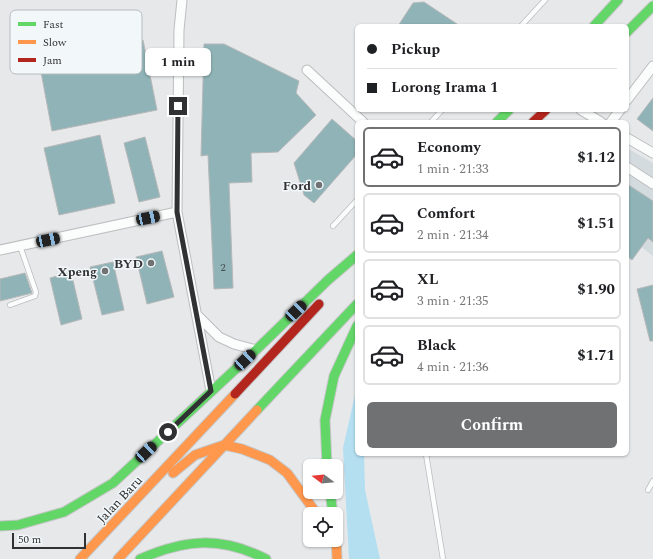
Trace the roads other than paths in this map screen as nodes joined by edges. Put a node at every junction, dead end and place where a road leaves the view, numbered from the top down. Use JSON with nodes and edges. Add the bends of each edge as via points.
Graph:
{"nodes":[{"id":1,"x":182,"y":0,"type":"edge"},
{"id":2,"x":545,"y":0,"type":"edge"},
{"id":3,"x":618,"y":0,"type":"edge"},
{"id":4,"x":653,"y":6,"type":"edge"},
{"id":5,"x":523,"y":24,"type":"edge"},
{"id":6,"x":596,"y":24,"type":"edge"},
{"id":7,"x":629,"y":30,"type":"edge"},
{"id":8,"x":653,"y":66,"type":"edge"},
{"id":9,"x":307,"y":70,"type":"dead end"},
{"id":10,"x":629,"y":97,"type":"edge"},
{"id":11,"x":440,"y":112,"type":"edge"},
{"id":12,"x":507,"y":112,"type":"edge"},
{"id":13,"x":544,"y":112,"type":"edge"},
{"id":14,"x":584,"y":112,"type":"edge"},
{"id":15,"x":361,"y":120,"type":"edge"},
{"id":16,"x":433,"y":120,"type":"edge"},
{"id":17,"x":499,"y":120,"type":"edge"},
{"id":18,"x":535,"y":120,"type":"edge"},
{"id":19,"x":598,"y":120,"type":"edge"},
{"id":20,"x":629,"y":139,"type":"edge"},
{"id":21,"x":653,"y":153,"type":"edge"},
{"id":22,"x":629,"y":167,"type":"edge"},
{"id":23,"x":653,"y":184,"type":"edge"},
{"id":24,"x":355,"y":202,"type":"edge"},
{"id":25,"x":177,"y":212,"type":"junction"},
{"id":26,"x":333,"y":226,"type":"dead end"},
{"id":27,"x":20,"y":246,"type":"junction"},
{"id":28,"x":0,"y":250,"type":"edge"},
{"id":29,"x":355,"y":257,"type":"edge"},
{"id":30,"x":355,"y":266,"type":"edge"},
{"id":31,"x":341,"y":280,"type":"dead end"},
{"id":32,"x":326,"y":297,"type":"dead end"},
{"id":33,"x":10,"y":304,"type":"dead end"},
{"id":34,"x":355,"y":306,"type":"edge"},
{"id":35,"x":197,"y":315,"type":"junction"},
{"id":36,"x":355,"y":330,"type":"edge"},
{"id":37,"x":256,"y":350,"type":"junction"},
{"id":38,"x":211,"y":391,"type":"junction"},
{"id":39,"x":224,"y":445,"type":"junction"},
{"id":40,"x":426,"y":456,"type":"edge"},
{"id":41,"x":327,"y":459,"type":"edge"},
{"id":42,"x":653,"y":481,"type":"edge"},
{"id":43,"x":648,"y":490,"type":"dead end"},
{"id":44,"x":312,"y":507,"type":"edge"},
{"id":45,"x":126,"y":511,"type":"junction"},
{"id":46,"x":0,"y":526,"type":"edge"},
{"id":47,"x":327,"y":547,"type":"edge"},
{"id":48,"x":337,"y":547,"type":"edge"},
{"id":49,"x":80,"y":559,"type":"edge"},
{"id":50,"x":118,"y":559,"type":"edge"},
{"id":51,"x":140,"y":559,"type":"edge"},
{"id":52,"x":266,"y":559,"type":"edge"},
{"id":53,"x":330,"y":559,"type":"edge"},
{"id":54,"x":337,"y":559,"type":"edge"},
{"id":55,"x":443,"y":559,"type":"edge"}],
"edges":[{"from":1,"to":25,"type":"street","via":[[179,38]]},
{"from":2,"to":5,"type":"lane"},
{"from":3,"to":6,"type":"highway"},
{"from":4,"to":7,"type":"highway"},
{"from":8,"to":10,"type":"street"},
{"from":9,"to":15,"type":"street"},
{"from":11,"to":16,"type":"lane"},
{"from":12,"to":17,"type":"highway"},
{"from":13,"to":18,"type":"highway"},
{"from":14,"to":19,"type":"street"},
{"from":20,"to":21,"type":"street"},
{"from":22,"to":23,"type":"street"},
{"from":24,"to":26,"type":"lane"},
{"from":25,"to":27,"type":"street"},
{"from":25,"to":35,"type":"street"},
{"from":27,"to":28,"type":"street"},
{"from":27,"to":33,"type":"lane","via":[[36,292],[32,298]]},
{"from":29,"to":37,"type":"highway"},
{"from":30,"to":31,"type":"highway"},
{"from":32,"to":45,"type":"highway","name":"Jalan Baru"},
{"from":34,"to":39,"type":"highway"},
{"from":35,"to":37,"type":"street","via":[[219,337]]},
{"from":35,"to":38,"type":"street"},
{"from":36,"to":41,"type":"highway","via":[[334,376],[325,420]]},
{"from":37,"to":38,"type":"highway"},
{"from":38,"to":46,"type":"highway","via":[[113,483],[64,512],[18,525]]},
{"from":39,"to":44,"type":"highway","via":[[270,460],[287,473]]},
{"from":39,"to":45,"type":"highway","via":[[195,455]]},
{"from":39,"to":50,"type":"highway"},
{"from":40,"to":55,"type":"lane"},
{"from":42,"to":43,"type":"lane"},
{"from":45,"to":49,"type":"highway","name":"Jalan Baru"},
{"from":47,"to":53,"type":"highway"},
{"from":48,"to":54,"type":"highway"},
{"from":51,"to":52,"type":"highway","via":[[157,551],[190,542],[221,543],[253,551]]}]}
